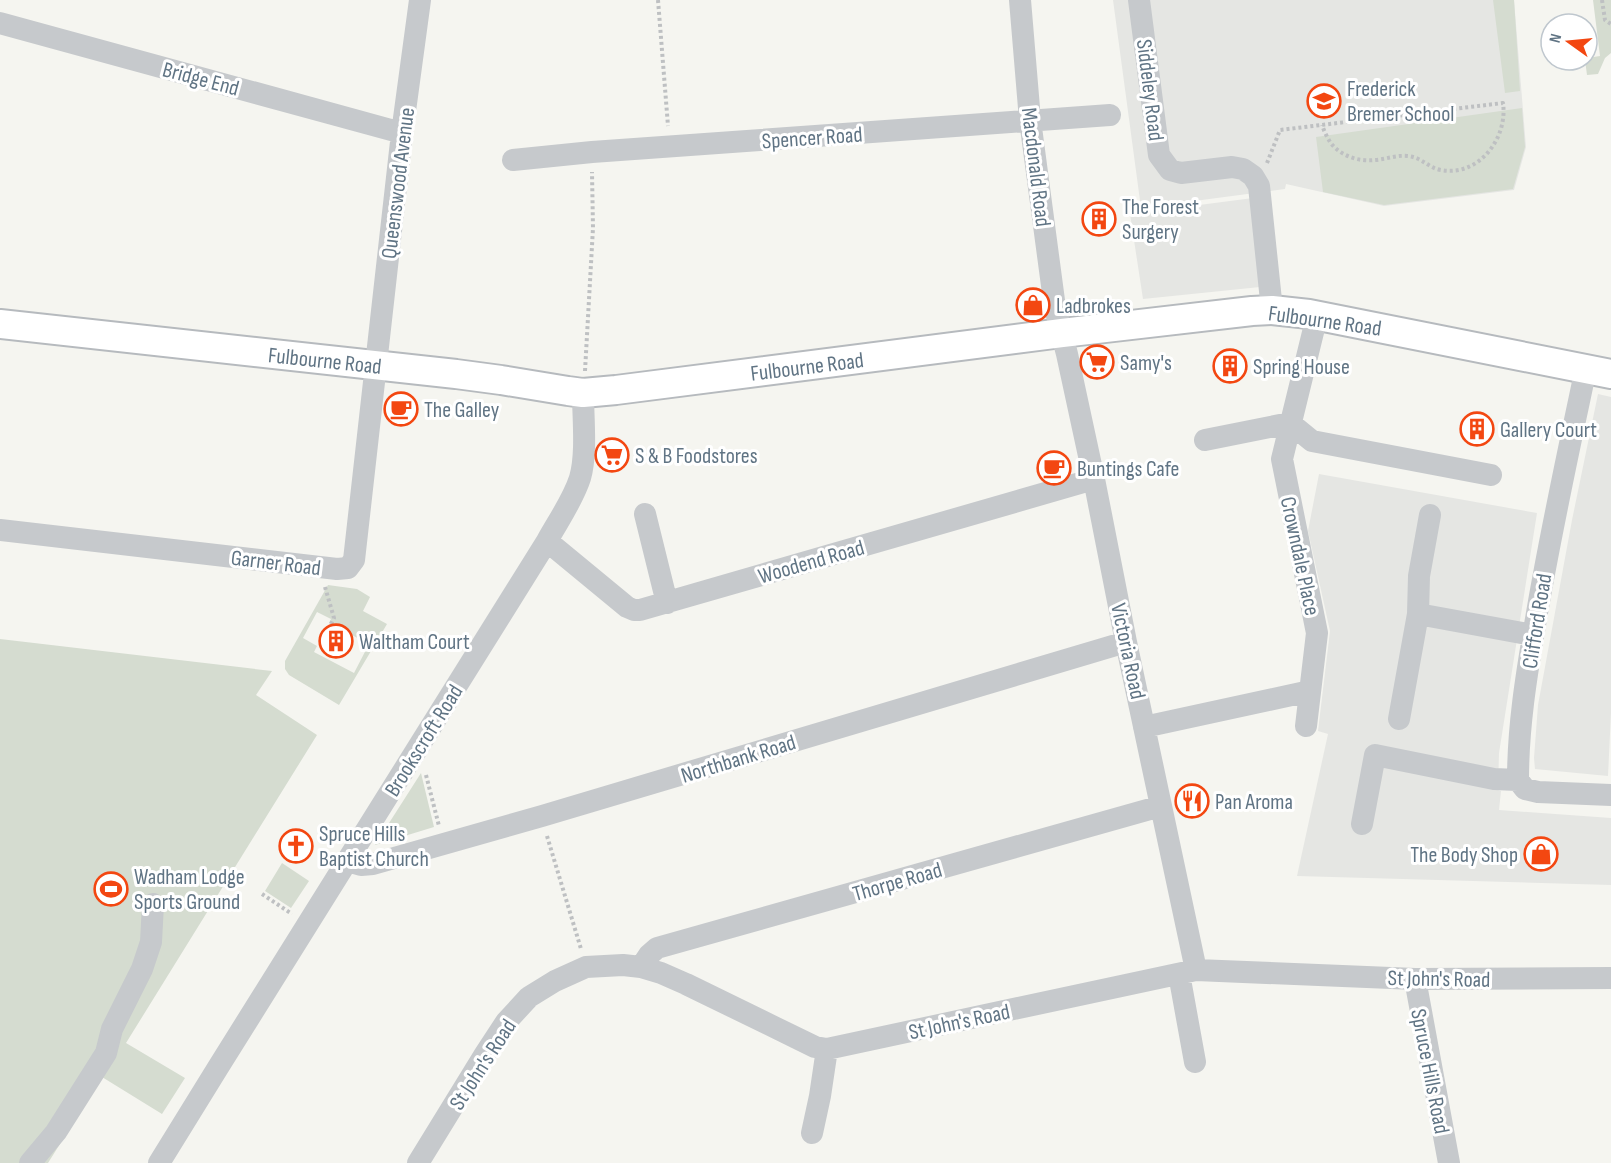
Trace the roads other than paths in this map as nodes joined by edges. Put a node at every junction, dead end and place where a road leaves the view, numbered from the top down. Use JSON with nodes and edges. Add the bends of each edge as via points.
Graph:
{"nodes":[{"id":1,"x":420,"y":0,"type":"edge"},
{"id":2,"x":1020,"y":0,"type":"edge"},
{"id":3,"x":1139,"y":0,"type":"edge"},
{"id":4,"x":0,"y":23,"type":"edge"},
{"id":5,"x":1110,"y":115,"type":"dead end"},
{"id":6,"x":1030,"y":120,"type":"junction"},
{"id":7,"x":402,"y":134,"type":"junction"},
{"id":8,"x":513,"y":160,"type":"dead end"},
{"id":9,"x":1272,"y":310,"type":"junction"},
{"id":10,"x":1317,"y":316,"type":"junction"},
{"id":11,"x":0,"y":324,"type":"edge"},
{"id":12,"x":1062,"y":333,"type":"junction"},
{"id":13,"x":376,"y":366,"type":"junction"},
{"id":14,"x":1598,"y":371,"type":"edge"},
{"id":15,"x":584,"y":393,"type":"junction"},
{"id":16,"x":1290,"y":423,"type":"junction"},
{"id":17,"x":1205,"y":440,"type":"dead end"},
{"id":18,"x":1491,"y":475,"type":"dead end"},
{"id":19,"x":1094,"y":479,"type":"junction"},
{"id":20,"x":645,"y":514,"type":"dead end"},
{"id":21,"x":1430,"y":515,"type":"dead end"},
{"id":22,"x":0,"y":530,"type":"edge"},
{"id":23,"x":547,"y":541,"type":"junction"},
{"id":24,"x":667,"y":603,"type":"junction"},
{"id":25,"x":1418,"y":615,"type":"junction"},
{"id":26,"x":1533,"y":635,"type":"junction"},
{"id":27,"x":1126,"y":642,"type":"junction"},
{"id":28,"x":1310,"y":691,"type":"junction"},
{"id":29,"x":1399,"y":719,"type":"dead end"},
{"id":30,"x":1306,"y":726,"type":"dead end"},
{"id":31,"x":1144,"y":727,"type":"junction"},
{"id":32,"x":1518,"y":780,"type":"junction"},
{"id":33,"x":1611,"y":795,"type":"edge"},
{"id":34,"x":1161,"y":806,"type":"junction"},
{"id":35,"x":1362,"y":824,"type":"dead end"},
{"id":36,"x":347,"y":861,"type":"junction"},
{"id":37,"x":153,"y":904,"type":"dead end"},
{"id":38,"x":641,"y":967,"type":"junction"},
{"id":39,"x":1188,"y":972,"type":"junction"},
{"id":40,"x":1611,"y":978,"type":"edge"},
{"id":41,"x":1415,"y":979,"type":"junction"},
{"id":42,"x":827,"y":1049,"type":"junction"},
{"id":43,"x":1195,"y":1062,"type":"dead end"},
{"id":44,"x":812,"y":1133,"type":"dead end"},
{"id":45,"x":30,"y":1163,"type":"edge"},
{"id":46,"x":159,"y":1163,"type":"edge"},
{"id":47,"x":418,"y":1163,"type":"edge"},
{"id":48,"x":1449,"y":1163,"type":"edge"}],
"edges":[{"from":1,"to":7,"type":"street","name":"Queenswood Avenue"},
{"from":2,"to":6,"type":"street","name":"Macdonald Road"},
{"from":3,"to":9,"type":"street","name":"Siddeley Road","via":[[1159,154],[1170,170],[1181,174],[1232,167],[1253,176],[1258,186]]},
{"from":4,"to":7,"type":"street","name":"Bridge End"},
{"from":5,"to":6,"type":"street","name":"Spencer Road"},
{"from":6,"to":8,"type":"street","name":"Spencer Road"},
{"from":6,"to":12,"type":"street","name":"Macdonald Road","via":[[1055,308]]},
{"from":7,"to":13,"type":"street","name":"Queenswood Avenue"},
{"from":9,"to":10,"type":"main road","name":"Fulbourne Road"},
{"from":9,"to":12,"type":"main road","name":"Fulbourne Road"},
{"from":10,"to":14,"type":"main road","name":"Fulbourne Road"},
{"from":10,"to":16,"type":"street","name":"Crowndale Place"},
{"from":11,"to":13,"type":"main road","name":"Fulbourne Road"},
{"from":12,"to":15,"type":"main road","name":"Fulbourne Road"},
{"from":12,"to":19,"type":"street","name":"Victoria Road"},
{"from":13,"to":15,"type":"main road","name":"Fulbourne Road"},
{"from":13,"to":22,"type":"street","name":"Garner Road","via":[[354,560],[348,568]]},
{"from":14,"to":26,"type":"street","name":"Clifford Road","via":[[1543,577]]},
{"from":15,"to":23,"type":"street","name":"Brookscroft Road","via":[[580,477]]},
{"from":16,"to":17,"type":"street"},
{"from":16,"to":18,"type":"street","via":[[1312,441]]},
{"from":16,"to":28,"type":"street","name":"Crowndale Place","via":[[1282,459],[1317,633]]},
{"from":19,"to":24,"type":"street","name":"Woodend Road"},
{"from":19,"to":27,"type":"street","name":"Victoria Road"},
{"from":20,"to":24,"type":"street"},
{"from":21,"to":25,"type":"street","via":[[1419,576]]},
{"from":23,"to":24,"type":"street","name":"Woodend Road","via":[[627,607],[640,610]]},
{"from":23,"to":36,"type":"street","name":"Brookscroft Road"},
{"from":25,"to":26,"type":"street"},
{"from":25,"to":29,"type":"street"},
{"from":26,"to":32,"type":"street","name":"Clifford Road","via":[[1520,716]]},
{"from":27,"to":31,"type":"street","name":"Victoria Road"},
{"from":27,"to":36,"type":"street","name":"Northbank Road","via":[[373,864]]},
{"from":28,"to":30,"type":"street","name":"Crowndale Place"},
{"from":28,"to":31,"type":"street"},
{"from":31,"to":34,"type":"street","name":"Victoria Road"},
{"from":32,"to":33,"type":"street","via":[[1525,789],[1538,792]]},
{"from":32,"to":35,"type":"street","via":[[1494,779],[1375,755]]},
{"from":34,"to":38,"type":"street","name":"Thorpe Road","via":[[657,948]]},
{"from":34,"to":39,"type":"street","name":"Victoria Road"},
{"from":36,"to":46,"type":"street","name":"Brookscroft Road"},
{"from":37,"to":45,"type":"street","via":[[151,942],[112,1029],[106,1053],[56,1132]]},
{"from":38,"to":42,"type":"street","name":"St John's Road","via":[[686,984],[814,1047]]},
{"from":38,"to":47,"type":"street","name":"St John's Road","via":[[586,967],[529,997],[506,1022]]},
{"from":39,"to":41,"type":"street","name":"St John's Road"},
{"from":39,"to":42,"type":"street","name":"St John's Road"},
{"from":39,"to":43,"type":"street","name":"Victoria Road"},
{"from":40,"to":41,"type":"street","name":"St John's Road"},
{"from":41,"to":48,"type":"street","name":"Spruce Hills Road"},
{"from":42,"to":44,"type":"street"}]}
